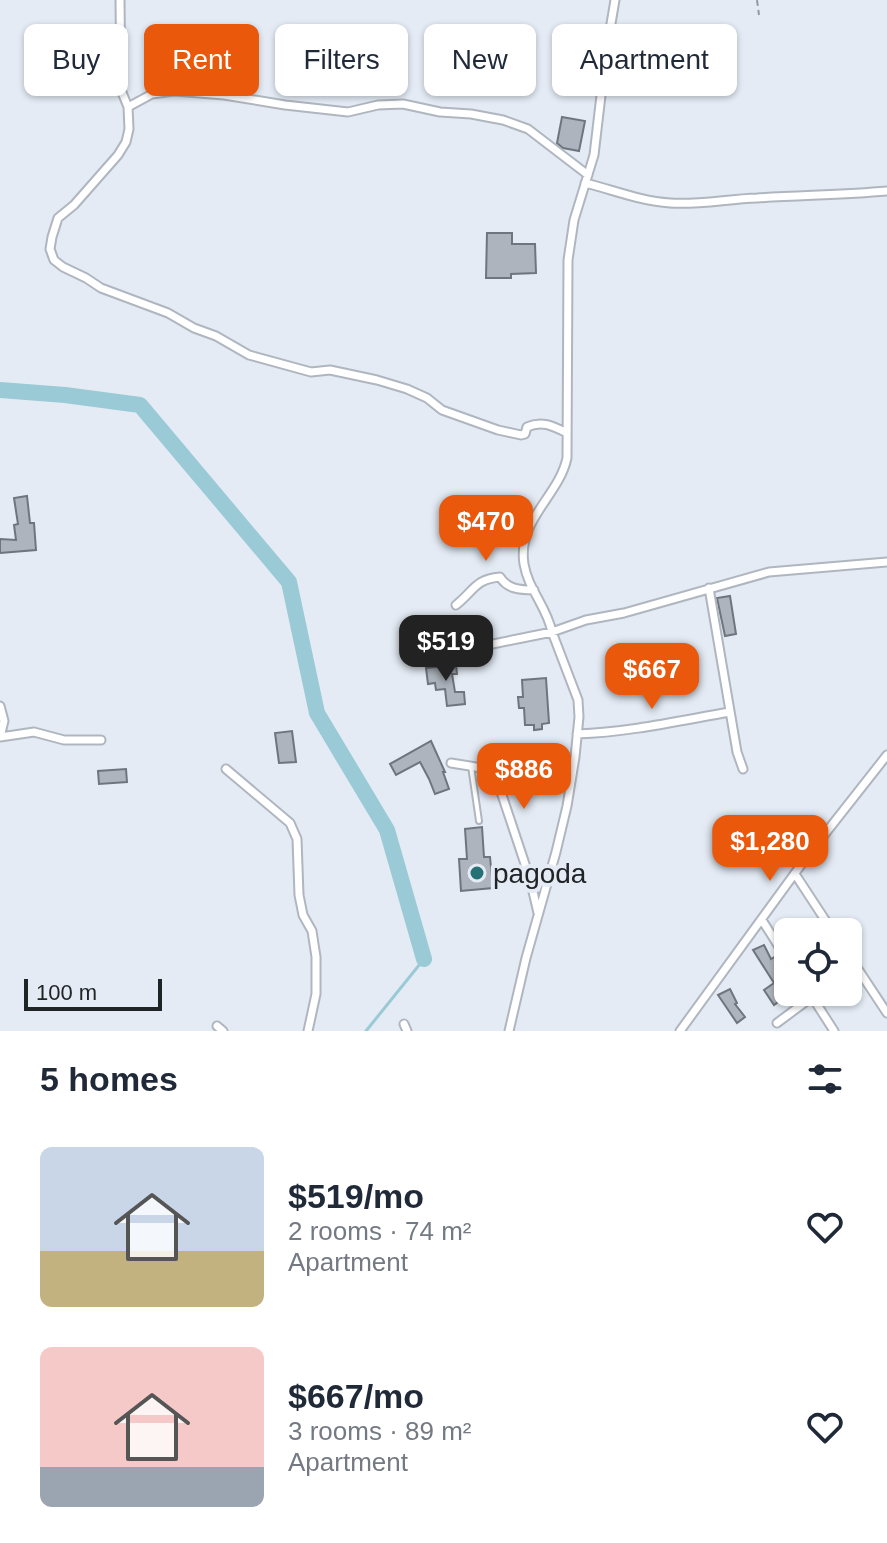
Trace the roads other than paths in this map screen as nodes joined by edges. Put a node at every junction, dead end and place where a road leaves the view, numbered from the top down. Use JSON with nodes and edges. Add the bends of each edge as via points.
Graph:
{"nodes":[{"id":1,"x":120,"y":0,"type":"edge"},
{"id":2,"x":615,"y":0,"type":"edge"},
{"id":3,"x":128,"y":107,"type":"junction"},
{"id":4,"x":587,"y":179,"type":"junction"},
{"id":5,"x":887,"y":191,"type":"edge"},
{"id":6,"x":567,"y":433,"type":"junction"},
{"id":7,"x":887,"y":562,"type":"edge"},
{"id":8,"x":709,"y":588,"type":"junction"},
{"id":9,"x":534,"y":590,"type":"junction"},
{"id":10,"x":456,"y":605,"type":"dead end"},
{"id":11,"x":552,"y":632,"type":"junction"},
{"id":12,"x":426,"y":634,"type":"dead end"},
{"id":13,"x":0,"y":706,"type":"edge"},
{"id":14,"x":730,"y":712,"type":"junction"},
{"id":15,"x":577,"y":734,"type":"junction"},
{"id":16,"x":0,"y":737,"type":"edge"},
{"id":17,"x":101,"y":740,"type":"dead end"},
{"id":18,"x":887,"y":755,"type":"edge"},
{"id":19,"x":451,"y":763,"type":"dead end"},
{"id":20,"x":471,"y":766,"type":"junction"},
{"id":21,"x":226,"y":769,"type":"dead end"},
{"id":22,"x":743,"y":769,"type":"dead end"},
{"id":23,"x":479,"y":821,"type":"dead end"},
{"id":24,"x":795,"y":874,"type":"junction"},
{"id":25,"x":538,"y":916,"type":"junction"},
{"id":26,"x":824,"y":918,"type":"edge"},
{"id":27,"x":762,"y":920,"type":"junction"},
{"id":28,"x":774,"y":939,"type":"edge"},
{"id":29,"x":862,"y":975,"type":"edge"},
{"id":30,"x":796,"y":1006,"type":"edge"},
{"id":31,"x":818,"y":1006,"type":"edge"},
{"id":32,"x":887,"y":1013,"type":"edge"},
{"id":33,"x":777,"y":1023,"type":"dead end"},
{"id":34,"x":308,"y":1031,"type":"edge"},
{"id":35,"x":509,"y":1031,"type":"edge"},
{"id":36,"x":680,"y":1031,"type":"edge"},
{"id":37,"x":834,"y":1031,"type":"edge"}],
"edges":[{"from":1,"to":3,"type":"street","via":[[121,90]]},
{"from":2,"to":4,"type":"street"},
{"from":3,"to":4,"type":"street","via":[[152,94],[174,91],[348,112],[403,104],[471,114],[528,129]]},
{"from":3,"to":6,"type":"street","via":[[129,129],[118,155],[58,218],[50,249],[63,267],[249,355],[407,389],[442,410],[498,430],[521,435],[533,424],[545,424]]},
{"from":4,"to":5,"type":"street","via":[[637,199],[671,203]]},
{"from":4,"to":6,"type":"street","via":[[568,260]]},
{"from":6,"to":9,"type":"street","via":[[564,470],[527,529],[523,559]]},
{"from":7,"to":8,"type":"street","via":[[769,572]]},
{"from":8,"to":11,"type":"street"},
{"from":8,"to":14,"type":"street"},
{"from":9,"to":10,"type":"street","via":[[505,585],[500,577],[487,578]]},
{"from":9,"to":11,"type":"street"},
{"from":11,"to":12,"type":"street","via":[[454,649]]},
{"from":11,"to":15,"type":"street","via":[[578,700]]},
{"from":13,"to":16,"type":"street"},
{"from":14,"to":15,"type":"street","via":[[645,729]]},
{"from":14,"to":22,"type":"street"},
{"from":15,"to":25,"type":"street","via":[[567,806]]},
{"from":16,"to":17,"type":"street","via":[[34,732],[64,740]]},
{"from":18,"to":24,"type":"street"},
{"from":19,"to":20,"type":"street"},
{"from":20,"to":23,"type":"lane"},
{"from":20,"to":25,"type":"street","via":[[488,771],[498,783]]},
{"from":21,"to":34,"type":"street","via":[[290,823],[297,839],[299,895],[316,957]]},
{"from":24,"to":26,"type":"street"},
{"from":24,"to":27,"type":"street"},
{"from":25,"to":35,"type":"street"},
{"from":27,"to":28,"type":"street"},
{"from":27,"to":36,"type":"street"},
{"from":29,"to":32,"type":"street"},
{"from":30,"to":33,"type":"street"},
{"from":31,"to":37,"type":"street"}]}
